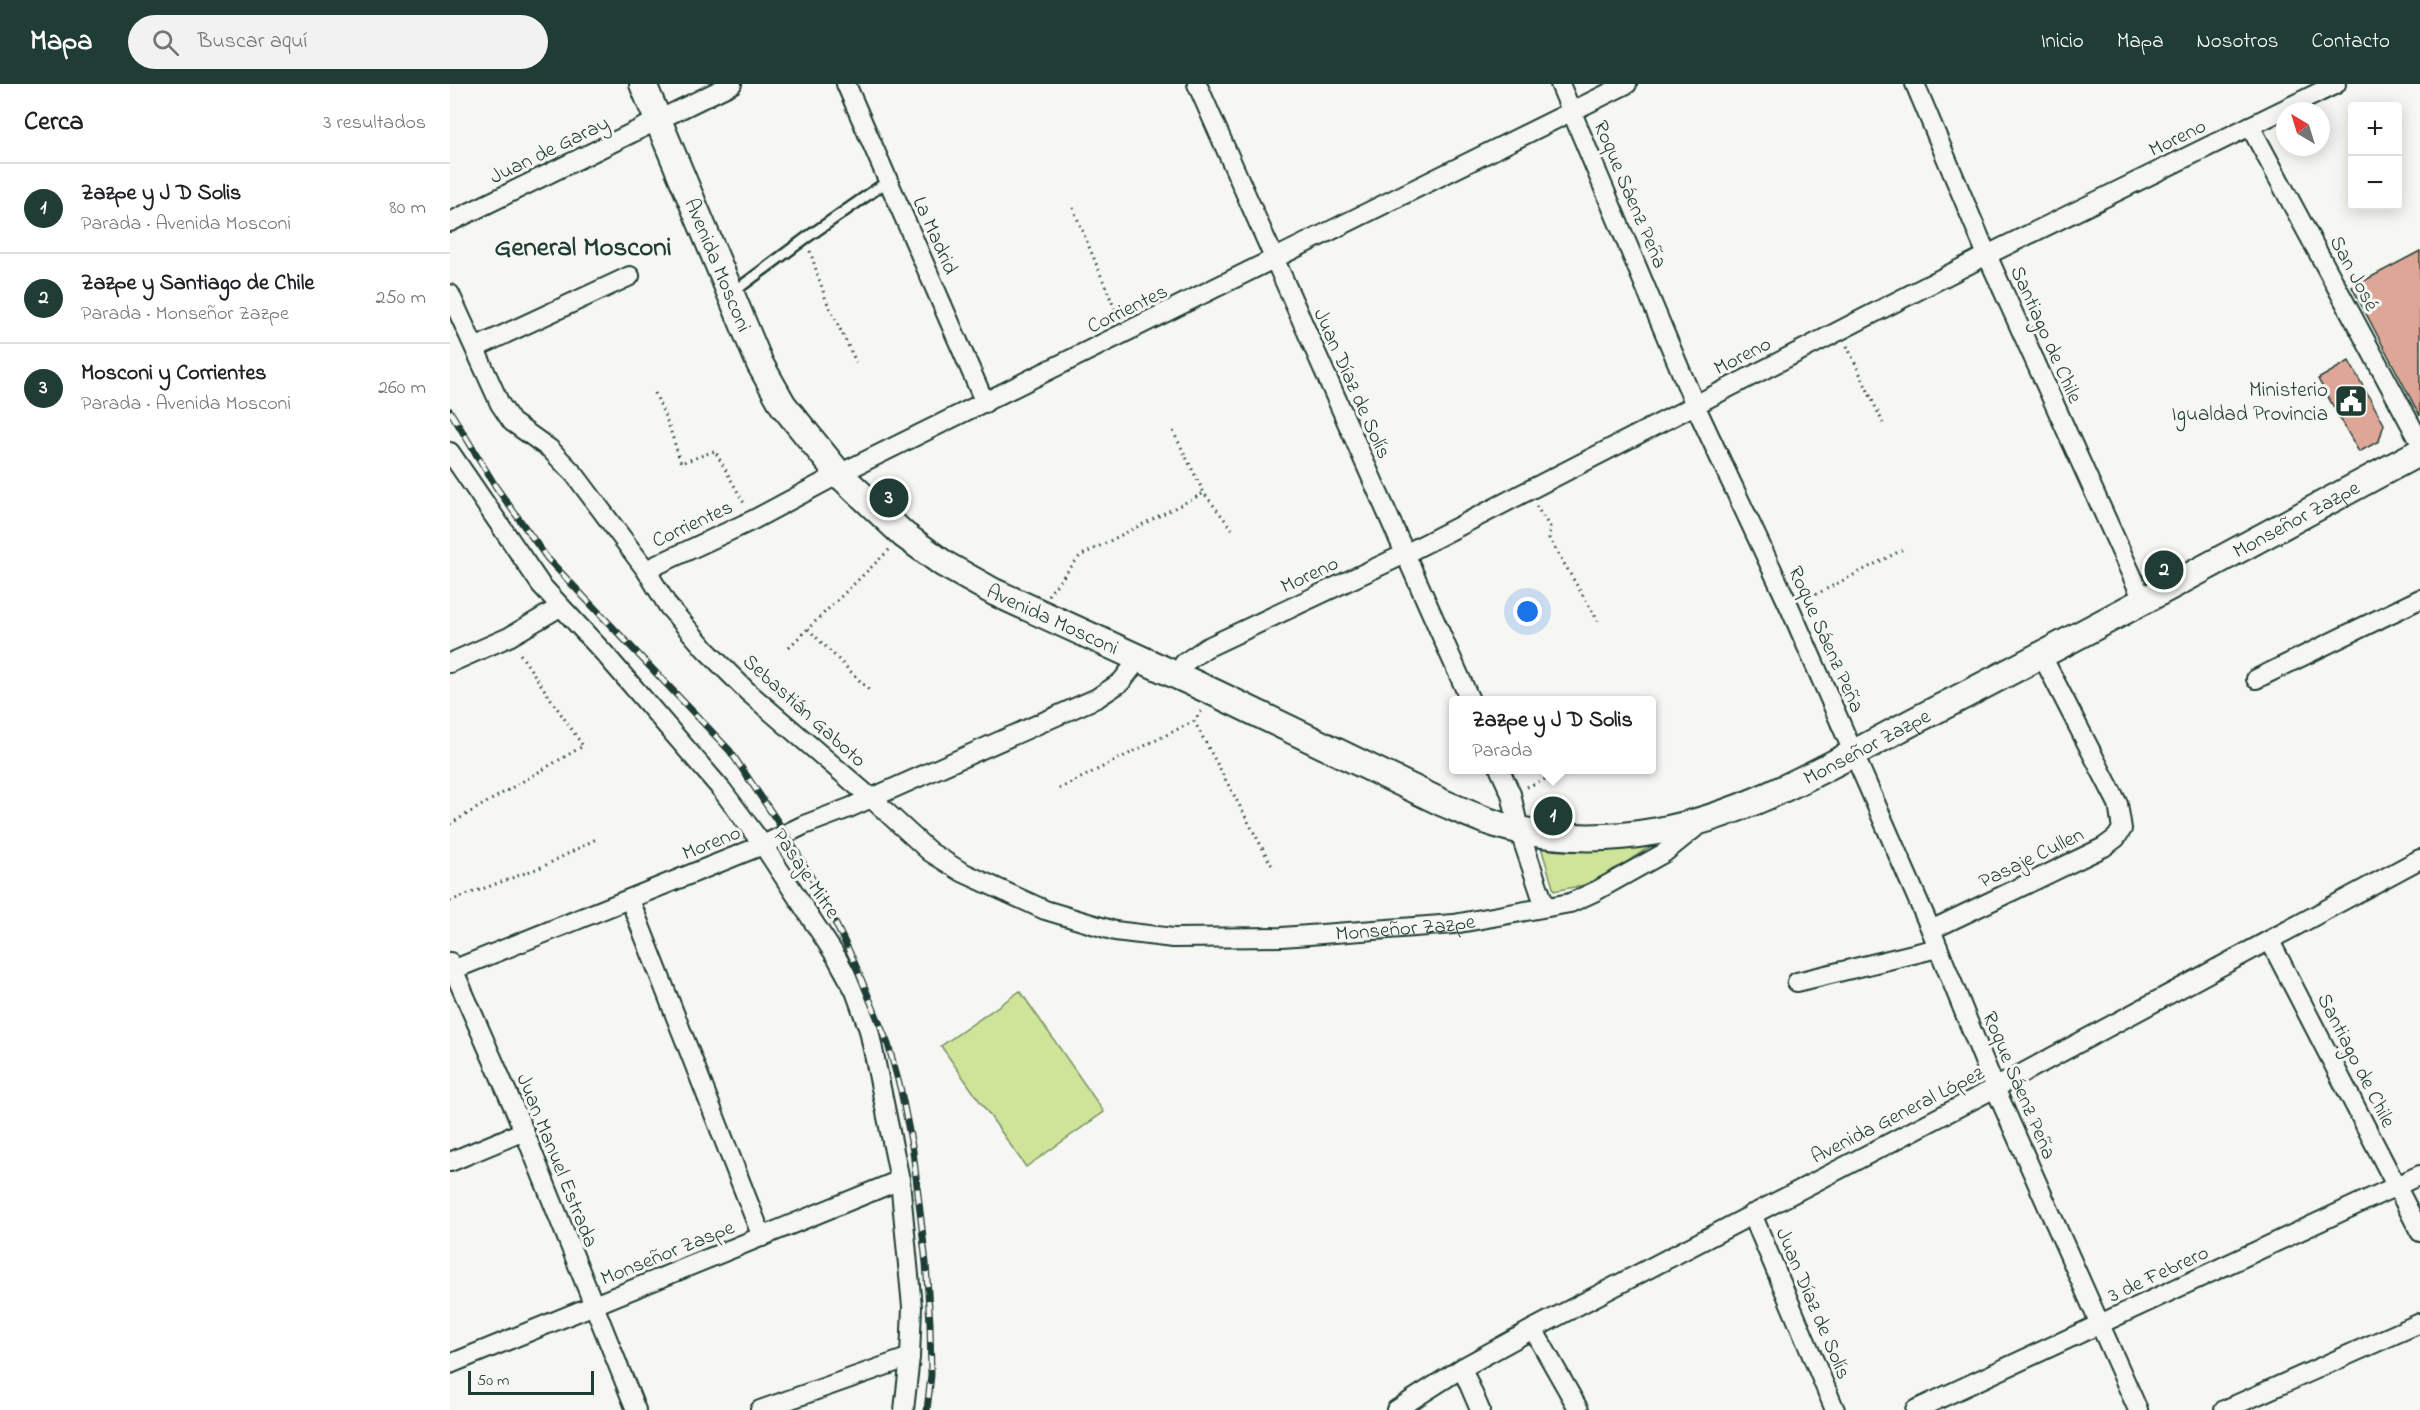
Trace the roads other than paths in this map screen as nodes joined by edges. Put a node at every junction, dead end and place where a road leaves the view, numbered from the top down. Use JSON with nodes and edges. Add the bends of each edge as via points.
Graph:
{"nodes":[{"id":1,"x":643,"y":84,"type":"edge"},
{"id":2,"x":732,"y":84,"type":"edge"},
{"id":3,"x":846,"y":84,"type":"edge"},
{"id":4,"x":1197,"y":84,"type":"edge"},
{"id":5,"x":1560,"y":84,"type":"edge"},
{"id":6,"x":1627,"y":84,"type":"edge"},
{"id":7,"x":1915,"y":84,"type":"edge"},
{"id":8,"x":2330,"y":85,"type":"edge"},
{"id":9,"x":1572,"y":112,"type":"junction"},
{"id":10,"x":658,"y":120,"type":"junction"},
{"id":11,"x":2250,"y":126,"type":"junction"},
{"id":12,"x":888,"y":181,"type":"junction"},
{"id":13,"x":450,"y":222,"type":"edge"},
{"id":14,"x":1987,"y":255,"type":"junction"},
{"id":15,"x":1274,"y":261,"type":"junction"},
{"id":16,"x":630,"y":276,"type":"dead end"},
{"id":17,"x":450,"y":294,"type":"edge"},
{"id":18,"x":731,"y":294,"type":"junction"},
{"id":19,"x":475,"y":348,"type":"junction"},
{"id":20,"x":985,"y":403,"type":"junction"},
{"id":21,"x":1695,"y":405,"type":"junction"},
{"id":22,"x":2420,"y":442,"type":"edge"},
{"id":23,"x":450,"y":452,"type":"edge"},
{"id":24,"x":2420,"y":452,"type":"edge"},
{"id":25,"x":839,"y":474,"type":"junction"},
{"id":26,"x":1405,"y":554,"type":"junction"},
{"id":27,"x":645,"y":570,"type":"junction"},
{"id":28,"x":2420,"y":598,"type":"edge"},
{"id":29,"x":2144,"y":600,"type":"junction"},
{"id":30,"x":560,"y":607,"type":"junction"},
{"id":31,"x":2042,"y":656,"type":"junction"},
{"id":32,"x":1139,"y":658,"type":"junction"},
{"id":33,"x":450,"y":663,"type":"edge"},
{"id":34,"x":1177,"y":676,"type":"junction"},
{"id":35,"x":2256,"y":679,"type":"dead end"},
{"id":36,"x":1468,"y":696,"type":"edge"},
{"id":37,"x":1853,"y":752,"type":"junction"},
{"id":38,"x":1502,"y":774,"type":"edge"},
{"id":39,"x":871,"y":798,"type":"junction"},
{"id":40,"x":1706,"y":819,"type":"junction"},
{"id":41,"x":1519,"y":830,"type":"junction"},
{"id":42,"x":763,"y":845,"type":"junction"},
{"id":43,"x":2420,"y":859,"type":"edge"},
{"id":44,"x":630,"y":900,"type":"junction"},
{"id":45,"x":1545,"y":907,"type":"junction"},
{"id":46,"x":1931,"y":930,"type":"junction"},
{"id":47,"x":1282,"y":937,"type":"joint"},
{"id":48,"x":2270,"y":941,"type":"junction"},
{"id":49,"x":1938,"y":948,"type":"junction"},
{"id":50,"x":451,"y":968,"type":"edge"},
{"id":51,"x":1797,"y":982,"type":"dead end"},
{"id":52,"x":1995,"y":1088,"type":"junction"},
{"id":53,"x":524,"y":1131,"type":"junction"},
{"id":54,"x":450,"y":1162,"type":"edge"},
{"id":55,"x":2420,"y":1175,"type":"edge"},
{"id":56,"x":900,"y":1180,"type":"junction"},
{"id":57,"x":2398,"y":1186,"type":"junction"},
{"id":58,"x":1752,"y":1214,"type":"junction"},
{"id":59,"x":2420,"y":1232,"type":"edge"},
{"id":60,"x":762,"y":1237,"type":"junction"},
{"id":61,"x":594,"y":1306,"type":"junction"},
{"id":62,"x":2420,"y":1323,"type":"edge"},
{"id":63,"x":2101,"y":1325,"type":"junction"},
{"id":64,"x":1533,"y":1329,"type":"junction"},
{"id":65,"x":910,"y":1357,"type":"junction"},
{"id":66,"x":450,"y":1364,"type":"edge"},
{"id":67,"x":1462,"y":1368,"type":"junction"},
{"id":68,"x":636,"y":1410,"type":"edge"},
{"id":69,"x":760,"y":1410,"type":"edge"},
{"id":70,"x":904,"y":1410,"type":"edge"},
{"id":71,"x":1396,"y":1410,"type":"edge"},
{"id":72,"x":1480,"y":1410,"type":"edge"},
{"id":73,"x":1579,"y":1410,"type":"edge"},
{"id":74,"x":1835,"y":1410,"type":"edge"},
{"id":75,"x":1915,"y":1410,"type":"edge"},
{"id":76,"x":2138,"y":1410,"type":"edge"},
{"id":77,"x":2224,"y":1410,"type":"edge"}],
"edges":[{"from":1,"to":10,"type":"street","name":"Avenida Mosconi"},
{"from":2,"to":10,"type":"street","name":"Juan de Garay"},
{"from":3,"to":12,"type":"street","name":"La Madrid"},
{"from":4,"to":15,"type":"street","name":"Juan Díaz de Solís"},
{"from":5,"to":9,"type":"street","name":"Roque Sáenz Peña"},
{"from":6,"to":9,"type":"street","name":"Corrientes"},
{"from":7,"to":14,"type":"street","name":"Santiago de Chile"},
{"from":8,"to":11,"type":"street","name":"Moreno"},
{"from":9,"to":15,"type":"street","name":"Corrientes"},
{"from":9,"to":21,"type":"street","name":"Roque Sáenz Peña"},
{"from":10,"to":13,"type":"street","name":"Juan de Garay"},
{"from":10,"to":18,"type":"street","name":"Avenida Mosconi"},
{"from":11,"to":14,"type":"street","name":"Moreno"},
{"from":11,"to":22,"type":"street","name":"San José"},
{"from":12,"to":18,"type":"lane"},
{"from":12,"to":20,"type":"street","name":"La Madrid"},
{"from":14,"to":21,"type":"street","name":"Moreno"},
{"from":14,"to":29,"type":"street","name":"Santiago de Chile"},
{"from":15,"to":20,"type":"street","name":"Corrientes"},
{"from":15,"to":26,"type":"street","name":"Juan Díaz de Solís"},
{"from":16,"to":19,"type":"street"},
{"from":17,"to":19,"type":"street","name":"Sebastián Gaboto"},
{"from":18,"to":25,"type":"street","name":"Avenida Mosconi","via":[[760,364],[783,405]]},
{"from":19,"to":27,"type":"street","name":"Sebastián Gaboto","via":[[512,422],[550,449],[575,475]]},
{"from":20,"to":25,"type":"street","name":"Corrientes"},
{"from":21,"to":26,"type":"street","name":"Moreno"},
{"from":21,"to":37,"type":"street","name":"Roque Sáenz Peña"},
{"from":23,"to":30,"type":"street","name":"Pasaje Mitre"},
{"from":24,"to":29,"type":"street","name":"Monseñor Zazpe"},
{"from":25,"to":27,"type":"street","name":"Corrientes"},
{"from":25,"to":32,"type":"street","name":"Avenida Mosconi","via":[[904,535],[944,564],[994,592]]},
{"from":26,"to":34,"type":"street","name":"Moreno","via":[[1206,648],[1184,663]]},
{"from":26,"to":36,"type":"street","name":"Juan Díaz de Solís"},
{"from":27,"to":39,"type":"street","name":"Sebastián Gaboto","via":[[668,606],[734,678]]},
{"from":28,"to":35,"type":"street"},
{"from":29,"to":31,"type":"street","name":"Monseñor Zazpe"},
{"from":30,"to":33,"type":"street","via":[[509,637]]},
{"from":30,"to":42,"type":"street","name":"Pasaje Mitre","via":[[722,790]]},
{"from":31,"to":37,"type":"street","name":"Monseñor Zazpe"},
{"from":31,"to":46,"type":"street","name":"Pasaje Cullen","via":[[2118,804],[2122,829],[2104,848]]},
{"from":32,"to":34,"type":"street","name":"Avenida Mosconi"},
{"from":32,"to":39,"type":"street","name":"Moreno","via":[[1121,682],[1097,698]]},
{"from":34,"to":41,"type":"street","name":"Avenida Mosconi","via":[[1443,803]]},
{"from":37,"to":40,"type":"street","name":"Monseñor Zazpe","via":[[1761,798]]},
{"from":37,"to":46,"type":"street","name":"Roque Sáenz Peña"},
{"from":38,"to":41,"type":"street"},
{"from":39,"to":42,"type":"street","name":"Moreno"},
{"from":39,"to":47,"type":"street","name":"Sebastián Gaboto","via":[[930,852],[962,872],[1045,910],[1115,931],[1173,938]]},
{"from":40,"to":41,"type":"street","name":"Avenida Mosconi","via":[[1610,838]]},
{"from":40,"to":45,"type":"street","name":"Monseñor Zazpe","via":[[1664,853],[1596,891],[1569,903]]},
{"from":41,"to":45,"type":"street"},
{"from":42,"to":44,"type":"street","name":"Moreno"},
{"from":42,"to":56,"type":"street","name":"Pasaje Mitre","via":[[855,991],[869,1030]]},
{"from":43,"to":48,"type":"street","name":"Avenida General López"},
{"from":44,"to":50,"type":"street","name":"Moreno"},
{"from":44,"to":60,"type":"street"},
{"from":45,"to":47,"type":"street","name":"Monseñor Zazpe","via":[[1454,924]]},
{"from":46,"to":49,"type":"street","name":"Roque Sáenz Peña"},
{"from":48,"to":52,"type":"street","name":"Avenida General López"},
{"from":48,"to":57,"type":"street","name":"Santiago de Chile"},
{"from":49,"to":51,"type":"street"},
{"from":49,"to":52,"type":"street","name":"Roque Sáenz Peña"},
{"from":50,"to":53,"type":"street","name":"Juan Manuel Estrada"},
{"from":52,"to":58,"type":"street","name":"Avenida General López"},
{"from":52,"to":63,"type":"street","name":"Roque Sáenz Peña"},
{"from":53,"to":54,"type":"street"},
{"from":53,"to":61,"type":"street","name":"Juan Manuel Estrada"},
{"from":55,"to":57,"type":"street","name":"3 de Febrero"},
{"from":56,"to":60,"type":"street","name":"Monseñor Zaspe"},
{"from":56,"to":65,"type":"street","name":"Pasaje Mitre","via":[[912,1307]]},
{"from":57,"to":59,"type":"street","name":"Santiago de Chile"},
{"from":57,"to":63,"type":"street","name":"3 de Febrero"},
{"from":58,"to":64,"type":"street","name":"Avenida General López"},
{"from":58,"to":74,"type":"street","name":"Juan Díaz de Solís"},
{"from":60,"to":61,"type":"street","name":"Monseñor Zaspe"},
{"from":61,"to":66,"type":"street","name":"Monseñor Zaspe"},
{"from":61,"to":68,"type":"street","name":"Juan Manuel Estrada"},
{"from":62,"to":77,"type":"street"},
{"from":63,"to":75,"type":"street","name":"3 de Febrero"},
{"from":63,"to":76,"type":"street","name":"Roque Sáenz Peña"},
{"from":64,"to":67,"type":"street","name":"Avenida General López"},
{"from":64,"to":73,"type":"street"},
{"from":65,"to":69,"type":"street"},
{"from":65,"to":70,"type":"street","name":"Pasaje Mitre"},
{"from":67,"to":71,"type":"street","name":"Avenida General López"},
{"from":67,"to":72,"type":"street"}]}
